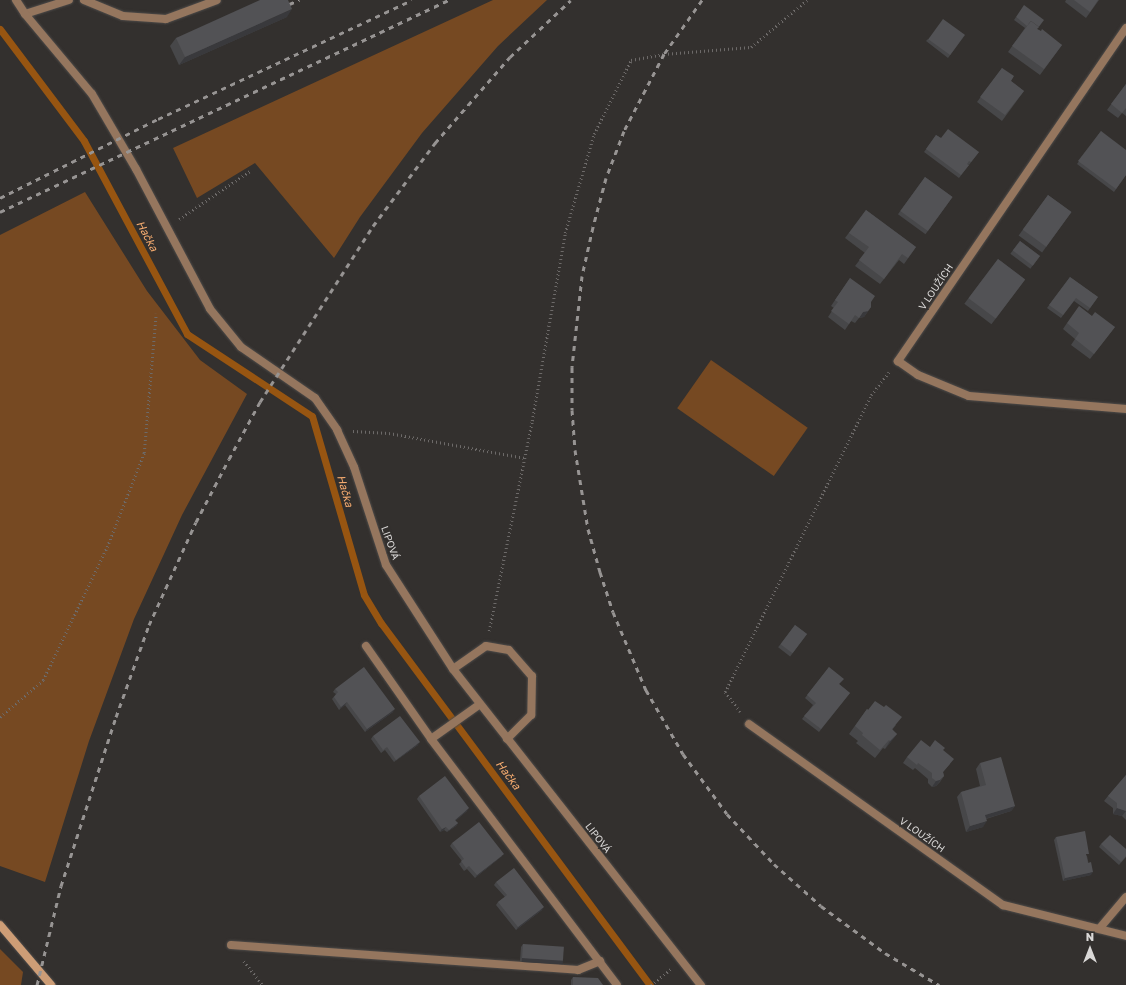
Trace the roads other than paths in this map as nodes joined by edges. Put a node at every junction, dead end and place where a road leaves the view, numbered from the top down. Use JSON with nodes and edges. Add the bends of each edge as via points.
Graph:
{"nodes":[{"id":1,"x":16,"y":0,"type":"edge"},
{"id":2,"x":69,"y":0,"type":"edge"},
{"id":3,"x":84,"y":0,"type":"edge"},
{"id":4,"x":217,"y":0,"type":"edge"},
{"id":5,"x":25,"y":14,"type":"junction"},
{"id":6,"x":1126,"y":28,"type":"edge"},
{"id":7,"x":1126,"y":409,"type":"edge"},
{"id":8,"x":366,"y":646,"type":"dead end"},
{"id":9,"x":453,"y":669,"type":"junction"},
{"id":10,"x":480,"y":704,"type":"junction"},
{"id":11,"x":749,"y":724,"type":"road end"},
{"id":12,"x":431,"y":738,"type":"junction"},
{"id":13,"x":507,"y":738,"type":"junction"},
{"id":14,"x":1126,"y":897,"type":"edge"},
{"id":15,"x":0,"y":925,"type":"edge"},
{"id":16,"x":1099,"y":929,"type":"junction"},
{"id":17,"x":1126,"y":936,"type":"edge"},
{"id":18,"x":231,"y":945,"type":"road end"},
{"id":19,"x":600,"y":961,"type":"junction"},
{"id":20,"x":51,"y":985,"type":"edge"},
{"id":21,"x":617,"y":985,"type":"edge"},
{"id":22,"x":701,"y":985,"type":"edge"}],
"edges":[{"from":1,"to":5,"type":"street"},
{"from":2,"to":5,"type":"street"},
{"from":3,"to":4,"type":"street","via":[[123,16],[166,19]]},
{"from":5,"to":9,"type":"street","name":"LIPOVÁ","via":[[92,94],[136,169],[210,309],[241,347],[315,398],[337,430],[354,467],[386,564]]},
{"from":6,"to":7,"type":"street","name":"V LOUŽÍCH","via":[[898,361],[918,375],[969,396]]},
{"from":8,"to":12,"type":"street"},
{"from":9,"to":10,"type":"street","name":"LIPOVÁ"},
{"from":9,"to":13,"type":"street","via":[[486,646],[509,650],[532,676],[531,715]]},
{"from":10,"to":12,"type":"street"},
{"from":10,"to":13,"type":"street","name":"LIPOVÁ"},
{"from":11,"to":16,"type":"street","name":"V LOUŽÍCH","via":[[1003,905]]},
{"from":12,"to":19,"type":"street"},
{"from":13,"to":22,"type":"street","name":"LIPOVÁ"},
{"from":14,"to":16,"type":"street"},
{"from":15,"to":20,"type":"street"},
{"from":16,"to":17,"type":"street","name":"V LOUŽÍCH"},
{"from":18,"to":19,"type":"street","via":[[578,970]]},
{"from":19,"to":21,"type":"street"}]}
